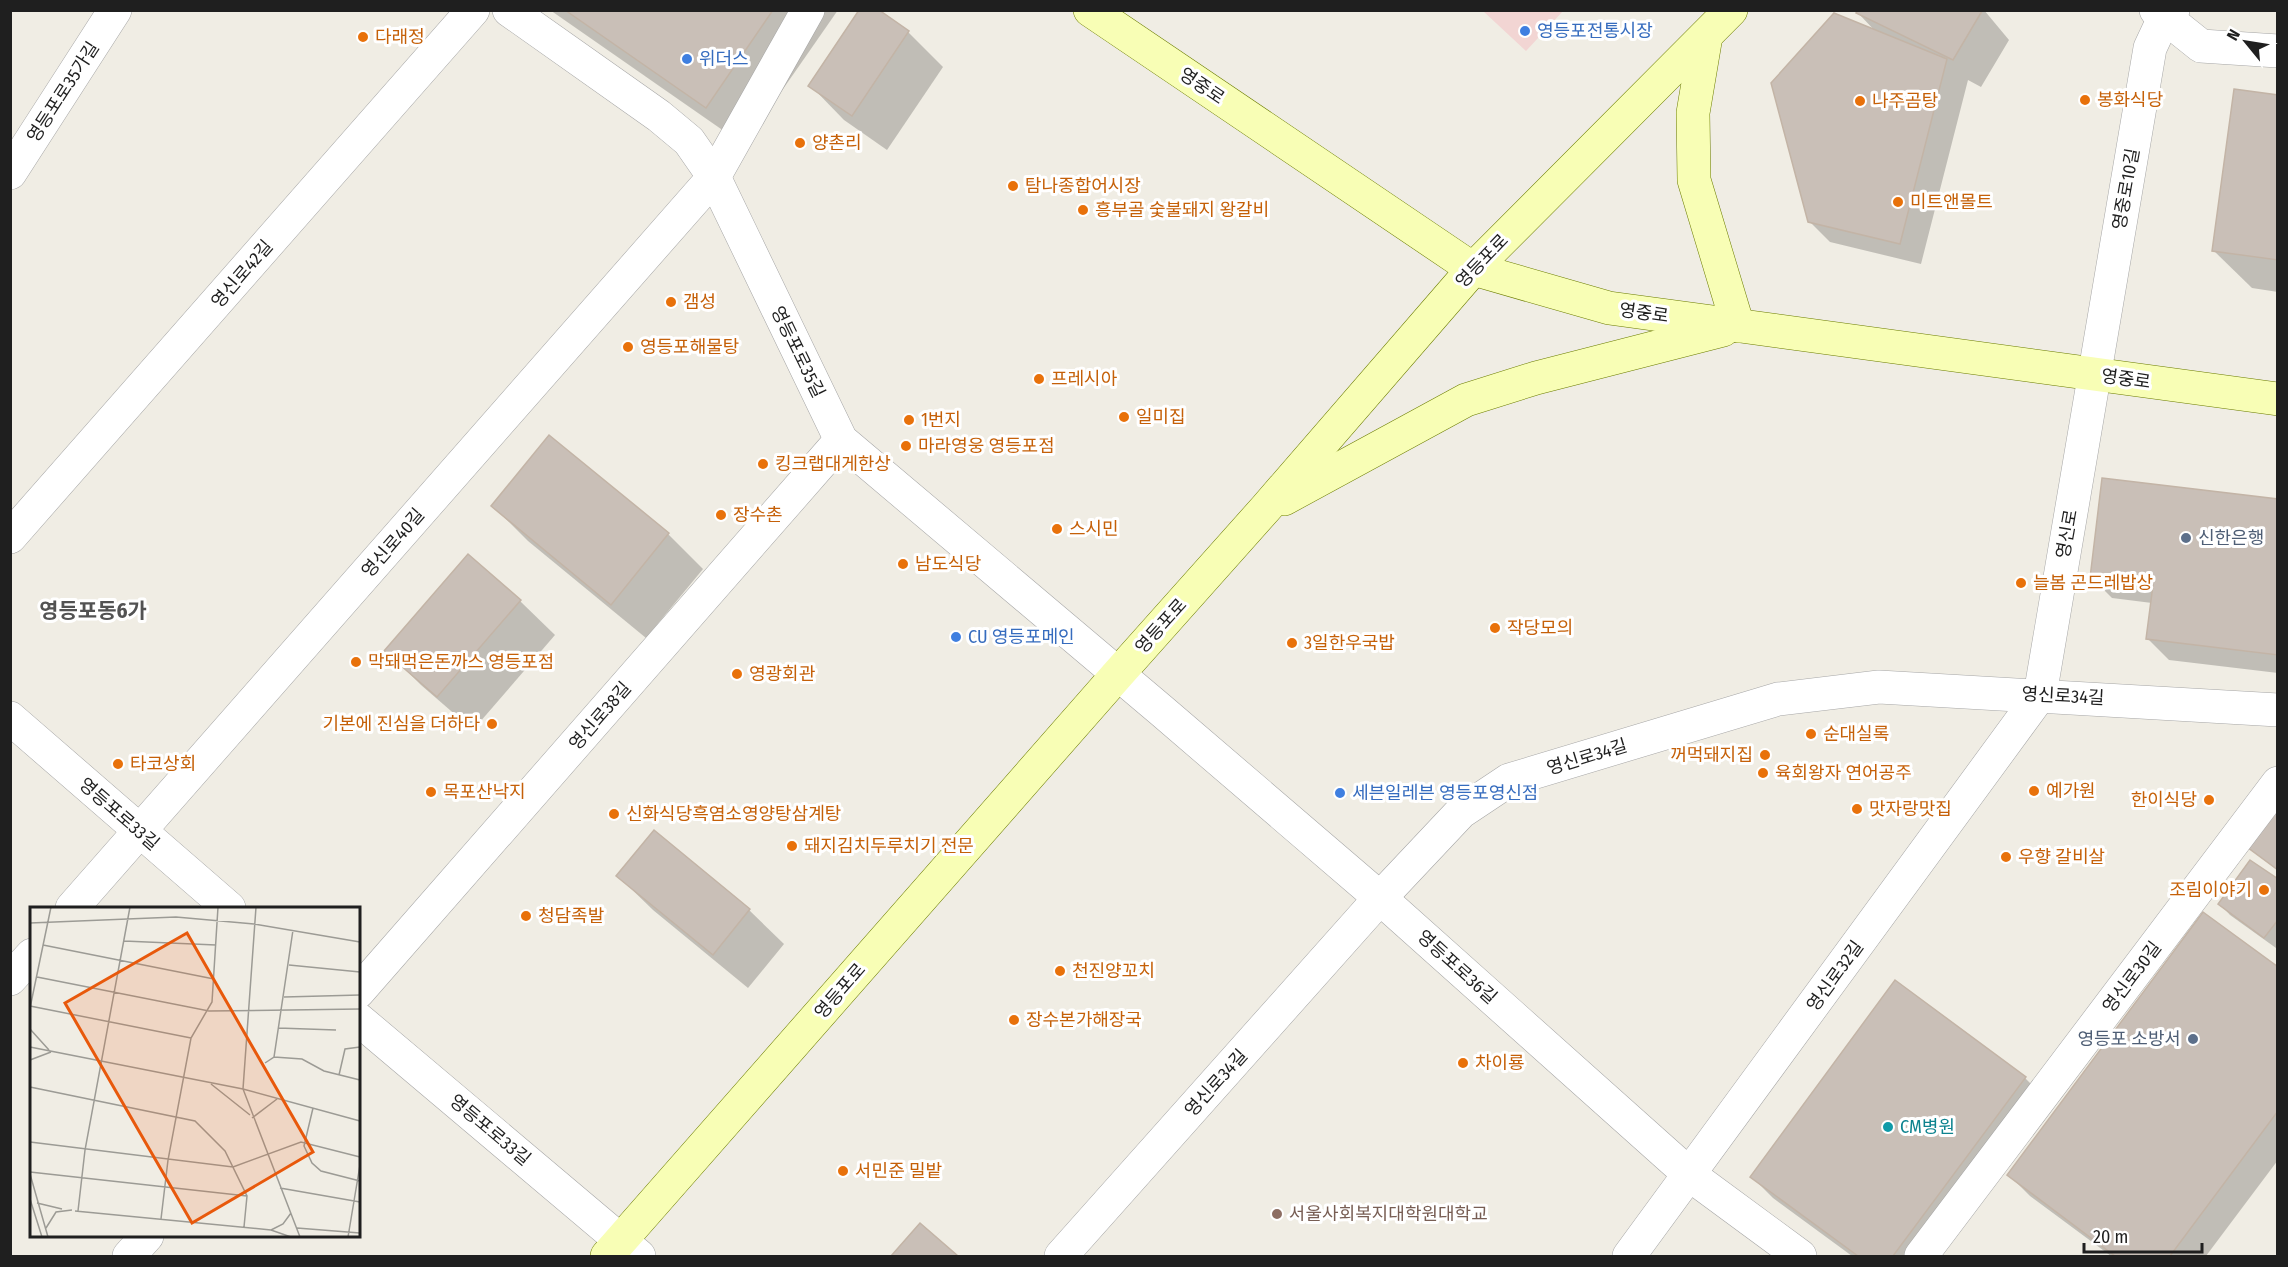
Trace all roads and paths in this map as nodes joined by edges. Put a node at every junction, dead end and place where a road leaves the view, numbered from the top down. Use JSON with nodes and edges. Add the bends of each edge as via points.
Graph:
{"nodes":[{"id":1,"x":116,"y":10,"type":"edge"},
{"id":2,"x":473,"y":10,"type":"edge"},
{"id":3,"x":509,"y":10,"type":"edge"},
{"id":4,"x":808,"y":10,"type":"edge"},
{"id":5,"x":1090,"y":10,"type":"edge"},
{"id":6,"x":1731,"y":10,"type":"edge"},
{"id":7,"x":2164,"y":13,"type":"edge"},
{"id":8,"x":1706,"y":36,"type":"junction"},
{"id":9,"x":2277,"y":51,"type":"edge"},
{"id":10,"x":10,"y":173,"type":"edge"},
{"id":11,"x":714,"y":177,"type":"junction"},
{"id":12,"x":1473,"y":269,"type":"junction"},
{"id":13,"x":1738,"y":326,"type":"junction"},
{"id":14,"x":2094,"y":374,"type":"junction"},
{"id":15,"x":2277,"y":399,"type":"edge"},
{"id":16,"x":841,"y":440,"type":"junction"},
{"id":17,"x":1266,"y":508,"type":"junction"},
{"id":18,"x":10,"y":537,"type":"edge"},
{"id":19,"x":1118,"y":674,"type":"junction"},
{"id":20,"x":2040,"y":695,"type":"junction"},
{"id":21,"x":2277,"y":710,"type":"edge"},
{"id":22,"x":10,"y":718,"type":"edge"},
{"id":23,"x":2277,"y":783,"type":"edge"},
{"id":24,"x":139,"y":832,"type":"junction"},
{"id":25,"x":1380,"y":898,"type":"junction"},
{"id":26,"x":74,"y":907,"type":"edge"},
{"id":27,"x":227,"y":907,"type":"edge"},
{"id":28,"x":30,"y":957,"type":"edge"},
{"id":29,"x":10,"y":979,"type":"edge"},
{"id":30,"x":360,"y":990,"type":"edge"},
{"id":31,"x":360,"y":1021,"type":"edge"},
{"id":32,"x":1690,"y":1175,"type":"junction"},
{"id":33,"x":146,"y":1237,"type":"edge"},
{"id":34,"x":622,"y":1251,"type":"edge"},
{"id":35,"x":129,"y":1257,"type":"edge"},
{"id":36,"x":1061,"y":1257,"type":"edge"},
{"id":37,"x":1629,"y":1257,"type":"edge"},
{"id":38,"x":1800,"y":1257,"type":"edge"},
{"id":39,"x":1922,"y":1257,"type":"edge"}],
"edges":[{"from":1,"to":10,"type":"street","name":"영등포로35가길"},
{"from":2,"to":18,"type":"street","name":"영신로42길"},
{"from":3,"to":11,"type":"street","name":"영등포로35길","via":[[659,116],[688,141]]},
{"from":4,"to":11,"type":"street"},
{"from":5,"to":12,"type":"main road","name":"영중로"},
{"from":6,"to":8,"type":"main road","name":"영등포로"},
{"from":7,"to":9,"type":"street","via":[[2201,45]]},
{"from":7,"to":14,"type":"street","name":"영중로10길","via":[[2150,48]]},
{"from":8,"to":12,"type":"main road","name":"영등포로"},
{"from":8,"to":13,"type":"main road","via":[[1693,113],[1694,180]]},
{"from":11,"to":16,"type":"street","name":"영등포로35길"},
{"from":11,"to":24,"type":"street","name":"영신로40길"},
{"from":12,"to":13,"type":"main road","name":"영중로","via":[[1609,308]]},
{"from":12,"to":17,"type":"main road","name":"영등포로"},
{"from":13,"to":14,"type":"main road","name":"영중로"},
{"from":13,"to":17,"type":"main road","via":[[1466,400]]},
{"from":14,"to":15,"type":"main road","name":"영중로"},
{"from":14,"to":20,"type":"street","name":"영신로"},
{"from":16,"to":19,"type":"street","name":"영등포로35길"},
{"from":16,"to":30,"type":"street","name":"영신로38길"},
{"from":17,"to":19,"type":"main road","name":"영등포로"},
{"from":19,"to":25,"type":"street","name":"영등포로36길"},
{"from":19,"to":34,"type":"main road","name":"영등포로"},
{"from":20,"to":21,"type":"street","name":"영신로34길"},
{"from":20,"to":25,"type":"street","name":"영신로34길","via":[[1879,687],[1778,699],[1509,780],[1461,812]]},
{"from":20,"to":32,"type":"street","name":"영신로32길"},
{"from":22,"to":24,"type":"street","name":"영등포로33길"},
{"from":23,"to":39,"type":"street","name":"영신로30길"},
{"from":24,"to":26,"type":"street","name":"영신로40길"},
{"from":24,"to":27,"type":"street","name":"영등포로33길"},
{"from":25,"to":32,"type":"street","name":"영등포로36길"},
{"from":25,"to":36,"type":"street","name":"영신로34길"},
{"from":28,"to":29,"type":"street"},
{"from":31,"to":34,"type":"street","name":"영등포로33길"},
{"from":32,"to":37,"type":"street","name":"영신로32길"},
{"from":32,"to":38,"type":"street","name":"영등포로36길"},
{"from":33,"to":35,"type":"street"}]}
